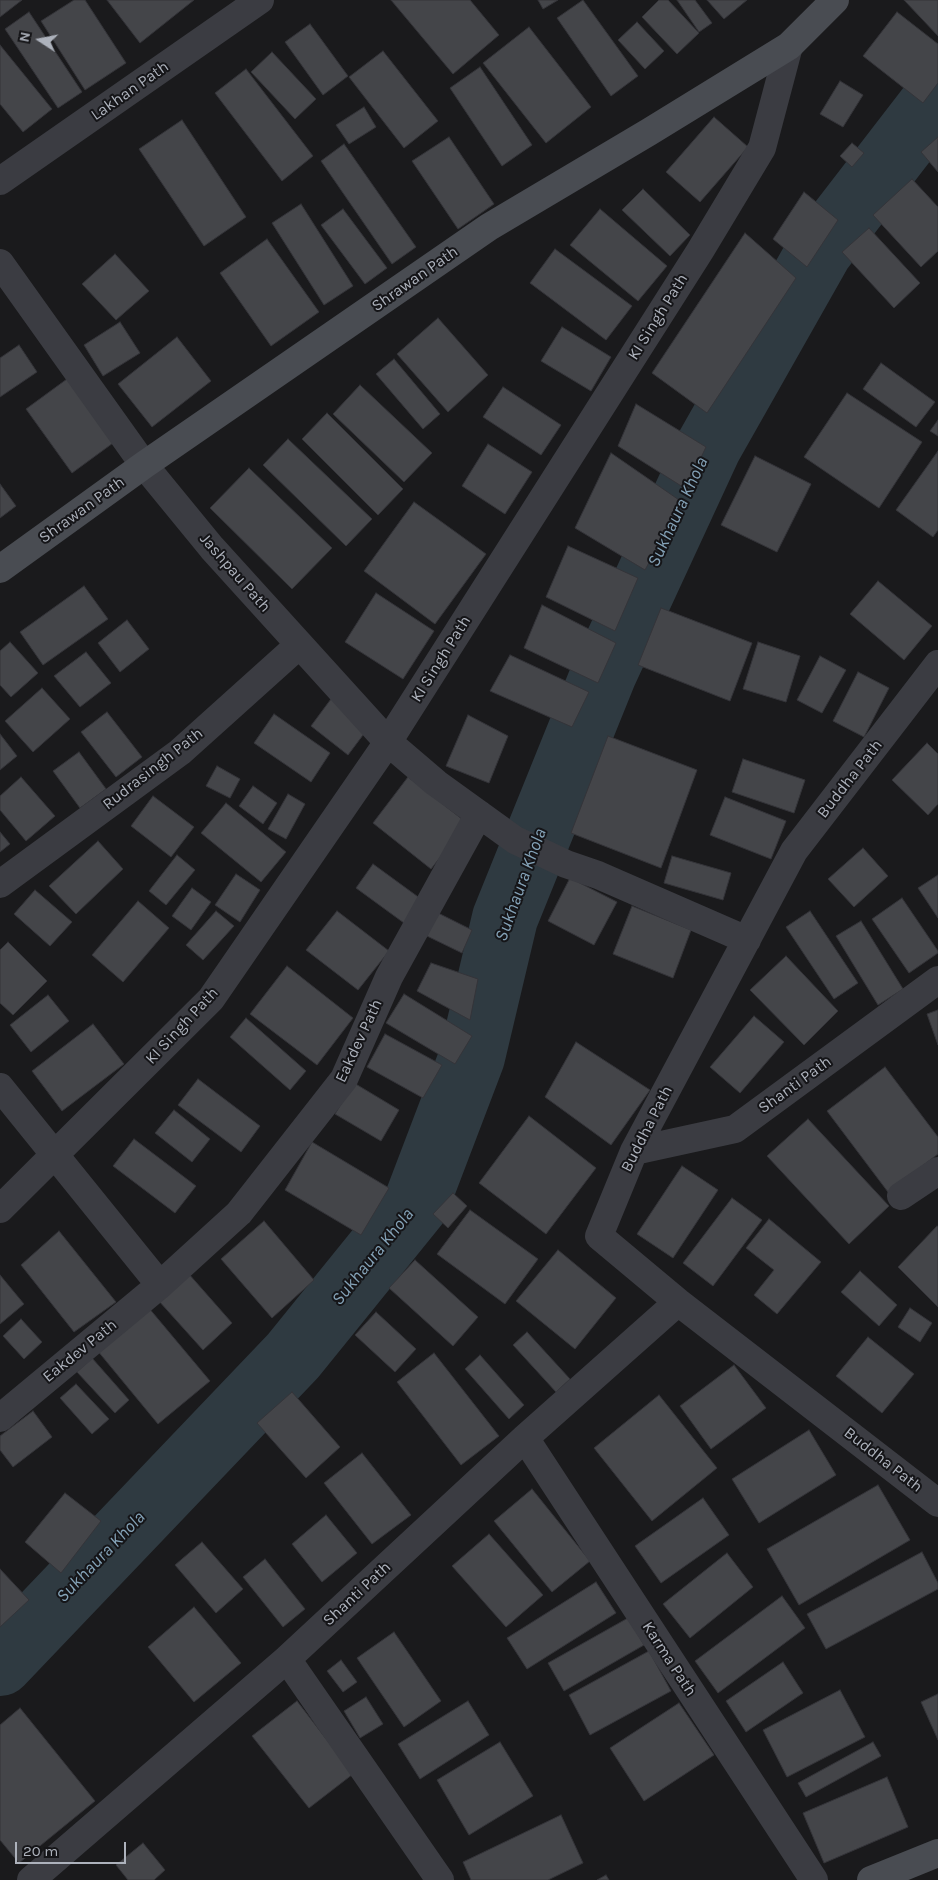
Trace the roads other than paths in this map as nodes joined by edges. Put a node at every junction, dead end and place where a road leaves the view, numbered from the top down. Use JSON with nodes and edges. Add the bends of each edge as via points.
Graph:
{"nodes":[{"id":1,"x":260,"y":0,"type":"edge"},
{"id":2,"x":835,"y":0,"type":"edge"},
{"id":3,"x":789,"y":46,"type":"junction"},
{"id":4,"x":0,"y":181,"type":"edge"},
{"id":5,"x":0,"y":262,"type":"edge"},
{"id":6,"x":144,"y":465,"type":"junction"},
{"id":7,"x":0,"y":569,"type":"edge"},
{"id":8,"x":299,"y":645,"type":"junction"},
{"id":9,"x":938,"y":664,"type":"edge"},
{"id":10,"x":388,"y":742,"type":"junction"},
{"id":11,"x":479,"y":814,"type":"junction"},
{"id":12,"x":0,"y":884,"type":"edge"},
{"id":13,"x":747,"y":940,"type":"junction"},
{"id":14,"x":938,"y":980,"type":"edge"},
{"id":15,"x":0,"y":1087,"type":"edge"},
{"id":16,"x":634,"y":1151,"type":"junction"},
{"id":17,"x":54,"y":1157,"type":"junction"},
{"id":18,"x":938,"y":1171,"type":"edge"},
{"id":19,"x":901,"y":1196,"type":"dead end"},
{"id":20,"x":0,"y":1209,"type":"edge"},
{"id":21,"x":160,"y":1285,"type":"junction"},
{"id":22,"x":678,"y":1302,"type":"junction"},
{"id":23,"x":0,"y":1418,"type":"edge"},
{"id":24,"x":525,"y":1438,"type":"junction"},
{"id":25,"x":938,"y":1503,"type":"edge"},
{"id":26,"x":287,"y":1659,"type":"junction"},
{"id":27,"x":938,"y":1852,"type":"edge"},
{"id":28,"x":31,"y":1880,"type":"edge"},
{"id":29,"x":440,"y":1880,"type":"edge"},
{"id":30,"x":814,"y":1880,"type":"edge"},
{"id":31,"x":871,"y":1880,"type":"edge"}],
"edges":[{"from":1,"to":4,"type":"street","name":"Lakhan Path"},
{"from":2,"to":3,"type":"street","name":"Shrawan Path"},
{"from":3,"to":6,"type":"street","name":"Shrawan Path","via":[[489,227]]},
{"from":3,"to":10,"type":"street","name":"KI Singh Path","via":[[762,148]]},
{"from":5,"to":6,"type":"street","name":"Jashpau Path"},
{"from":6,"to":7,"type":"street","name":"Shrawan Path"},
{"from":6,"to":8,"type":"street","name":"Jashpau Path","via":[[212,548]]},
{"from":8,"to":10,"type":"street","name":"Jashpau Path"},
{"from":8,"to":12,"type":"street","name":"Rudrasingh Path","via":[[180,752]]},
{"from":9,"to":13,"type":"street","name":"Buddha Path","via":[[794,851]]},
{"from":10,"to":11,"type":"street","name":"Jashpau Path"},
{"from":10,"to":17,"type":"street","name":"KI Singh Path","via":[[211,999]]},
{"from":11,"to":13,"type":"street","name":"Jashpau Path","via":[[515,840],[566,864]]},
{"from":11,"to":21,"type":"street","name":"Eakdev Path","via":[[388,977],[344,1079],[239,1212]]},
{"from":13,"to":16,"type":"street","name":"Buddha Path"},
{"from":14,"to":16,"type":"street","name":"Shanti Path","via":[[734,1129]]},
{"from":15,"to":17,"type":"street"},
{"from":16,"to":22,"type":"street","name":"Buddha Path","via":[[599,1236]]},
{"from":17,"to":20,"type":"street","name":"KI Singh Path"},
{"from":17,"to":21,"type":"street"},
{"from":18,"to":19,"type":"street"},
{"from":21,"to":23,"type":"street","name":"Eakdev Path"},
{"from":22,"to":24,"type":"street","name":"Shanti Path"},
{"from":22,"to":25,"type":"street","name":"Buddha Path"},
{"from":24,"to":26,"type":"street","name":"Shanti Path"},
{"from":24,"to":30,"type":"street","name":"Karma Path"},
{"from":26,"to":28,"type":"street","name":"Shanti Path"},
{"from":26,"to":29,"type":"street"},
{"from":27,"to":31,"type":"street"}]}
